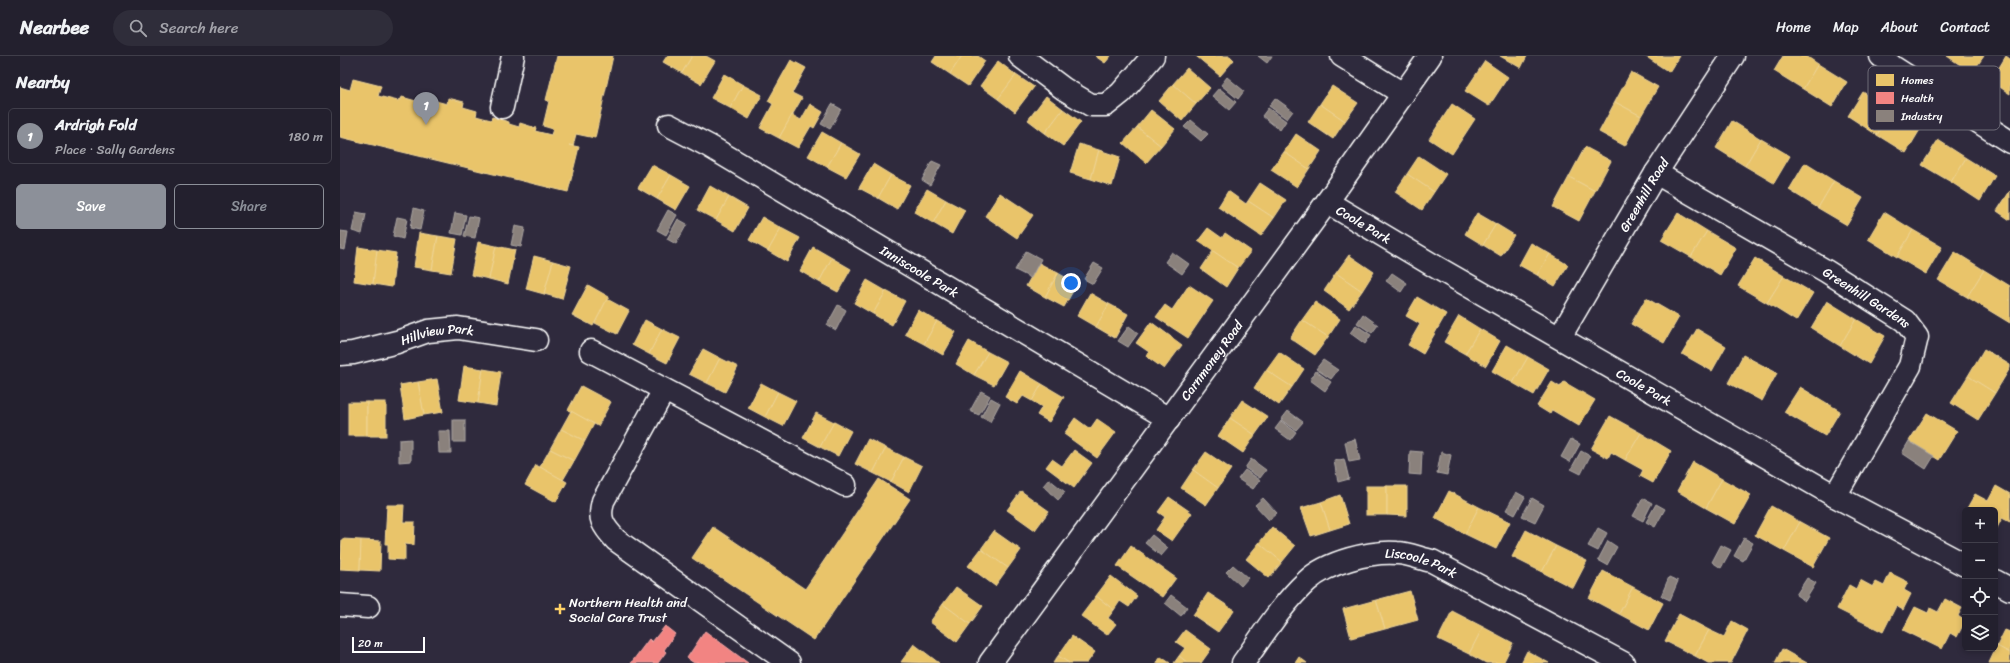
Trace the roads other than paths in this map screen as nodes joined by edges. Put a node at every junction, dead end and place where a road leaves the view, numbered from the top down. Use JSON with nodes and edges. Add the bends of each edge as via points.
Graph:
{"nodes":[{"id":1,"x":513,"y":56,"type":"edge"},
{"id":2,"x":1020,"y":56,"type":"edge"},
{"id":3,"x":1153,"y":56,"type":"edge"},
{"id":4,"x":1342,"y":56,"type":"edge"},
{"id":5,"x":1430,"y":56,"type":"edge"},
{"id":6,"x":1733,"y":56,"type":"edge"},
{"id":7,"x":1881,"y":56,"type":"edge"},
{"id":8,"x":1892,"y":66,"type":"edge"},
{"id":9,"x":1403,"y":94,"type":"junction"},
{"id":10,"x":502,"y":107,"type":"dead end"},
{"id":11,"x":668,"y":125,"type":"dead end"},
{"id":12,"x":1991,"y":130,"type":"edge"},
{"id":13,"x":2010,"y":142,"type":"edge"},
{"id":14,"x":1656,"y":173,"type":"junction"},
{"id":15,"x":1327,"y":202,"type":"junction"},
{"id":16,"x":1560,"y":337,"type":"junction"},
{"id":17,"x":536,"y":340,"type":"dead end"},
{"id":18,"x":591,"y":350,"type":"dead end"},
{"id":19,"x":340,"y":354,"type":"edge"},
{"id":20,"x":664,"y":390,"type":"junction"},
{"id":21,"x":1169,"y":418,"type":"junction"},
{"id":22,"x":845,"y":485,"type":"dead end"},
{"id":23,"x":1835,"y":496,"type":"junction"},
{"id":24,"x":1962,"y":563,"type":"edge"},
{"id":25,"x":1998,"y":583,"type":"edge"},
{"id":26,"x":2010,"y":589,"type":"edge"},
{"id":27,"x":340,"y":605,"type":"edge"},
{"id":28,"x":368,"y":607,"type":"dead end"},
{"id":29,"x":789,"y":663,"type":"edge"},
{"id":30,"x":990,"y":663,"type":"edge"},
{"id":31,"x":1243,"y":663,"type":"edge"},
{"id":32,"x":1623,"y":663,"type":"edge"}],
"edges":[{"from":1,"to":10,"type":"street"},
{"from":2,"to":3,"type":"street","via":[[1064,90],[1091,105],[1106,105],[1121,93]]},
{"from":4,"to":9,"type":"street"},
{"from":5,"to":9,"type":"street","name":"Carnmoney Road"},
{"from":6,"to":14,"type":"street","name":"Greenhill Road"},
{"from":7,"to":8,"type":"street"},
{"from":9,"to":15,"type":"street","name":"Carnmoney Road"},
{"from":11,"to":21,"type":"street","name":"Inniscoole Park","via":[[709,146]]},
{"from":12,"to":13,"type":"street"},
{"from":14,"to":16,"type":"street","name":"Greenhill Road"},
{"from":14,"to":23,"type":"street","name":"Greenhill Gardens","via":[[1826,271],[1905,320],[1917,337],[1910,366]]},
{"from":15,"to":16,"type":"street","name":"Coole Park"},
{"from":15,"to":21,"type":"street","name":"Carnmoney Road"},
{"from":16,"to":23,"type":"street","name":"Coole Park"},
{"from":17,"to":19,"type":"street","name":"Hillview Park","via":[[458,328],[428,331],[397,342]]},
{"from":18,"to":20,"type":"street"},
{"from":20,"to":22,"type":"street"},
{"from":20,"to":29,"type":"street","via":[[603,501],[600,512],[604,527],[616,540]]},
{"from":21,"to":30,"type":"street","name":"Carnmoney Road"},
{"from":23,"to":24,"type":"street","name":"Coole Park"},
{"from":25,"to":26,"type":"street"},
{"from":27,"to":28,"type":"street"},
{"from":31,"to":32,"type":"street","name":"Liscoole Park","via":[[1284,606],[1308,579],[1337,563],[1370,554],[1398,553],[1432,561]]}]}
